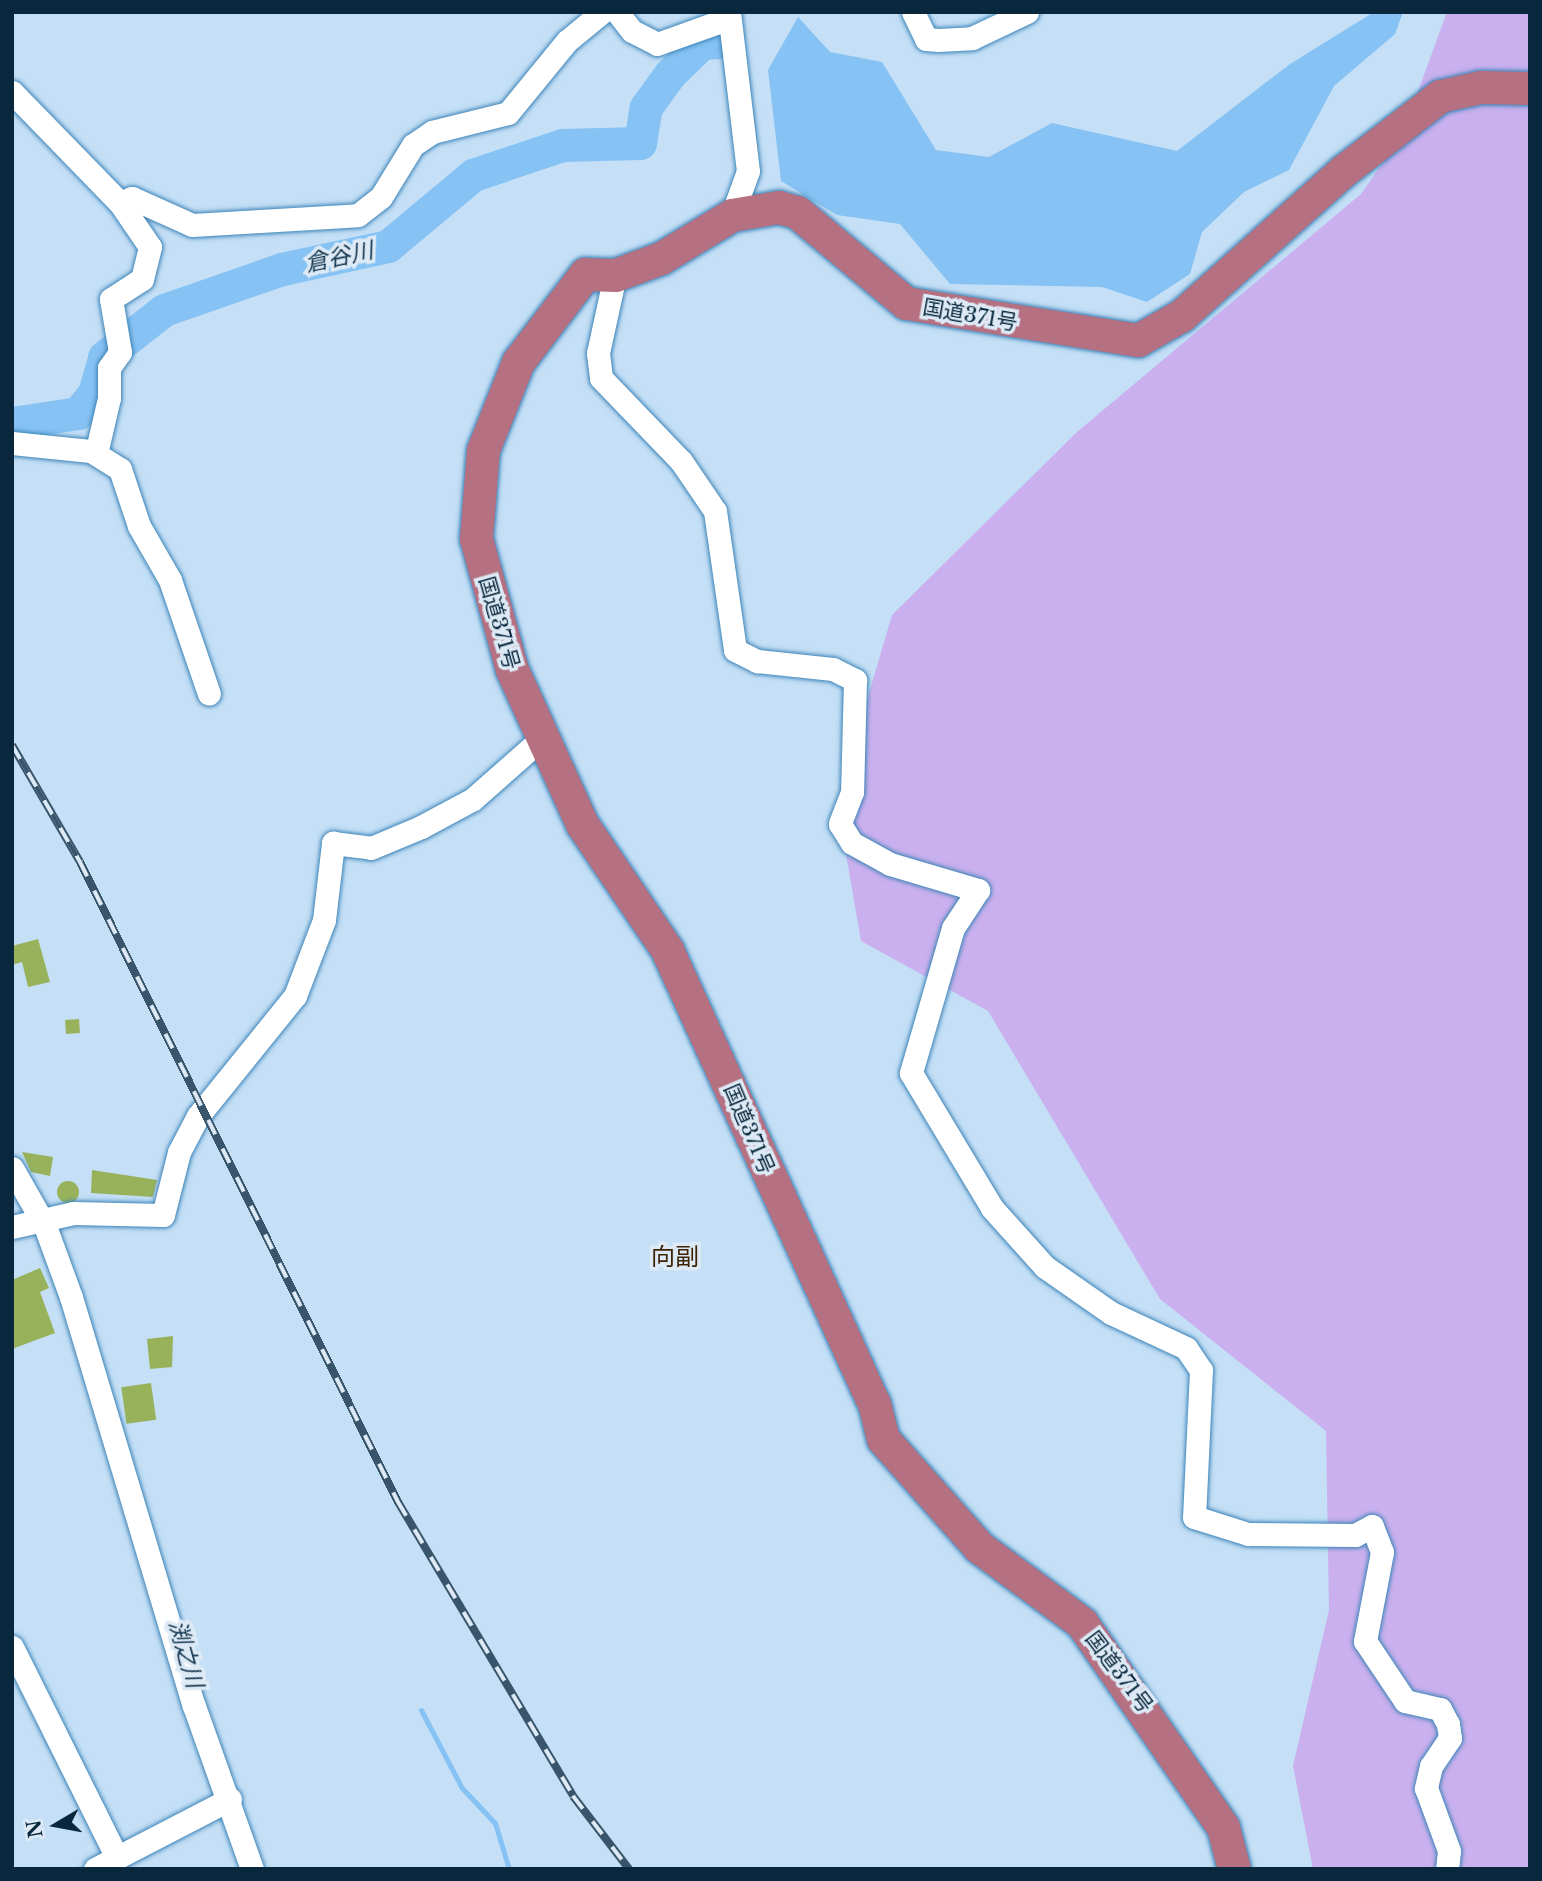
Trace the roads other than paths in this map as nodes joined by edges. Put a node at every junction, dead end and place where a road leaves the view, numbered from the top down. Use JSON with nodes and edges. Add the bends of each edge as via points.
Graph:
{"nodes":[{"id":1,"x":602,"y":12,"type":"edge"},
{"id":2,"x":617,"y":12,"type":"edge"},
{"id":3,"x":913,"y":12,"type":"edge"},
{"id":4,"x":1027,"y":12,"type":"edge"},
{"id":5,"x":728,"y":15,"type":"edge"},
{"id":6,"x":1530,"y":88,"type":"edge"},
{"id":7,"x":12,"y":92,"type":"edge"},
{"id":8,"x":120,"y":203,"type":"junction"},
{"id":9,"x":732,"y":215,"type":"junction"},
{"id":10,"x":615,"y":275,"type":"junction"},
{"id":11,"x":12,"y":443,"type":"edge"},
{"id":12,"x":96,"y":454,"type":"junction"},
{"id":13,"x":209,"y":694,"type":"dead end"},
{"id":14,"x":541,"y":739,"type":"junction"},
{"id":15,"x":12,"y":1168,"type":"edge"},
{"id":16,"x":36,"y":1217,"type":"junction"},
{"id":17,"x":12,"y":1227,"type":"edge"},
{"id":18,"x":12,"y":1647,"type":"edge"},
{"id":19,"x":230,"y":1799,"type":"junction"},
{"id":20,"x":117,"y":1858,"type":"junction"},
{"id":21,"x":95,"y":1869,"type":"edge"},
{"id":22,"x":252,"y":1869,"type":"edge"},
{"id":23,"x":1234,"y":1869,"type":"edge"},
{"id":24,"x":1447,"y":1869,"type":"edge"}],
"edges":[{"from":1,"to":8,"type":"street","via":[[558,50],[508,113],[432,132],[413,145],[381,197],[358,215],[192,225],[132,198]]},
{"from":2,"to":5,"type":"street","via":[[632,31],[657,44]]},
{"from":3,"to":4,"type":"street","via":[[926,39],[938,40],[972,38]]},
{"from":5,"to":9,"type":"street","via":[[748,171]]},
{"from":6,"to":9,"type":"highway","name":"国道371号","via":[[1481,87],[1440,96],[1343,171],[1182,315],[1138,340],[906,303],[797,212],[778,207]]},
{"from":7,"to":8,"type":"street"},
{"from":8,"to":12,"type":"street","via":[[150,247],[142,279],[111,299],[118,341],[109,368],[108,407]]},
{"from":9,"to":10,"type":"highway","name":"国道371号","via":[[662,258]]},
{"from":10,"to":14,"type":"highway","name":"国道371号","via":[[585,274],[518,362],[491,422],[476,489],[476,538],[490,599]]},
{"from":10,"to":24,"type":"street","via":[[598,353],[601,378],[681,461],[715,511],[736,650],[757,662],[833,669],[855,680],[852,792],[840,824],[852,843],[890,864],[978,890],[953,928],[911,1073],[992,1208],[1045,1267],[1111,1313],[1185,1348],[1201,1370],[1194,1517],[1248,1534],[1355,1535],[1371,1526],[1382,1552],[1365,1641],[1405,1701],[1440,1709],[1447,1724],[1450,1738],[1431,1766],[1426,1787],[1449,1851]]},
{"from":11,"to":12,"type":"street"},
{"from":12,"to":13,"type":"street","via":[[120,469],[139,526],[170,580]]},
{"from":14,"to":16,"type":"street","via":[[472,799],[421,827],[371,848],[333,843],[324,919],[295,996],[198,1116],[180,1152],[163,1215]]},
{"from":14,"to":23,"type":"highway","name":"国道371号","via":[[582,824],[668,951],[874,1404],[883,1439],[979,1547],[1082,1623],[1153,1717],[1223,1827]]},
{"from":15,"to":16,"type":"street"},
{"from":16,"to":17,"type":"street"},
{"from":16,"to":19,"type":"street","via":[[71,1297],[194,1706]]},
{"from":18,"to":20,"type":"street"},
{"from":19,"to":20,"type":"street"},
{"from":19,"to":22,"type":"street"},
{"from":20,"to":21,"type":"street"}]}
